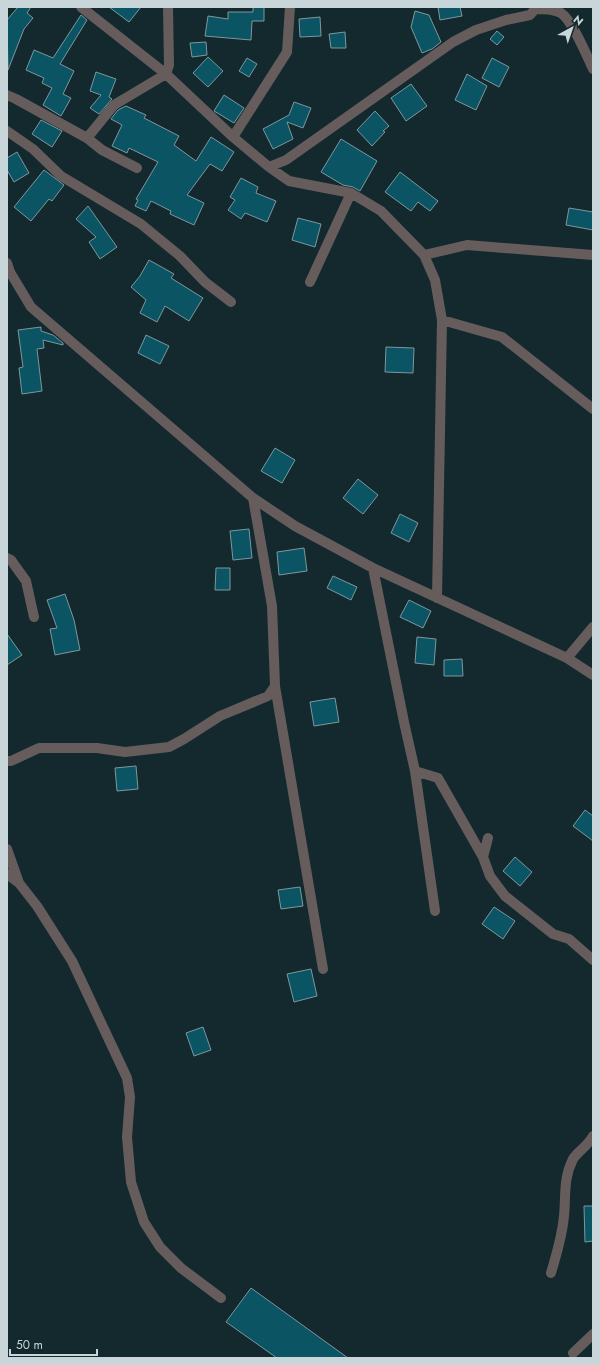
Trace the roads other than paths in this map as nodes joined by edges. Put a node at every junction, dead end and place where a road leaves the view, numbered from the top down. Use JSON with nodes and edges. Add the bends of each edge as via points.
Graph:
{"nodes":[{"id":1,"x":81,"y":7,"type":"edge"},
{"id":2,"x":168,"y":7,"type":"edge"},
{"id":3,"x":290,"y":7,"type":"edge"},
{"id":4,"x":537,"y":8,"type":"edge"},
{"id":5,"x":593,"y":69,"type":"edge"},
{"id":6,"x":166,"y":74,"type":"junction"},
{"id":7,"x":7,"y":95,"type":"edge"},
{"id":8,"x":7,"y":131,"type":"edge"},
{"id":9,"x":233,"y":137,"type":"junction"},
{"id":10,"x":87,"y":138,"type":"junction"},
{"id":11,"x":269,"y":167,"type":"junction"},
{"id":12,"x":137,"y":168,"type":"dead end"},
{"id":13,"x":351,"y":193,"type":"junction"},
{"id":14,"x":424,"y":255,"type":"junction"},
{"id":15,"x":593,"y":255,"type":"edge"},
{"id":16,"x":7,"y":263,"type":"edge"},
{"id":17,"x":310,"y":282,"type":"dead end"},
{"id":18,"x":231,"y":302,"type":"dead end"},
{"id":19,"x":442,"y":320,"type":"junction"},
{"id":20,"x":593,"y":409,"type":"edge"},
{"id":21,"x":253,"y":498,"type":"junction"},
{"id":22,"x":7,"y":558,"type":"edge"},
{"id":23,"x":373,"y":568,"type":"junction"},
{"id":24,"x":437,"y":598,"type":"junction"},
{"id":25,"x":34,"y":617,"type":"dead end"},
{"id":26,"x":593,"y":627,"type":"edge"},
{"id":27,"x":568,"y":658,"type":"junction"},
{"id":28,"x":593,"y":676,"type":"edge"},
{"id":29,"x":275,"y":686,"type":"junction"},
{"id":30,"x":7,"y":761,"type":"edge"},
{"id":31,"x":415,"y":771,"type":"junction"},
{"id":32,"x":488,"y":838,"type":"dead end"},
{"id":33,"x":7,"y":849,"type":"edge"},
{"id":34,"x":483,"y":857,"type":"junction"},
{"id":35,"x":7,"y":874,"type":"edge"},
{"id":36,"x":19,"y":883,"type":"junction"},
{"id":37,"x":434,"y":911,"type":"dead end"},
{"id":38,"x":593,"y":960,"type":"edge"},
{"id":39,"x":323,"y":969,"type":"dead end"},
{"id":40,"x":593,"y":1136,"type":"edge"},
{"id":41,"x":551,"y":1273,"type":"dead end"},
{"id":42,"x":221,"y":1298,"type":"dead end"},
{"id":43,"x":593,"y":1334,"type":"edge"},
{"id":44,"x":573,"y":1353,"type":"dead end"}],
"edges":[{"from":1,"to":6,"type":"street"},
{"from":2,"to":6,"type":"street","via":[[169,65]]},
{"from":3,"to":9,"type":"street","via":[[287,52]]},
{"from":4,"to":5,"type":"street","via":[[553,10],[569,21]]},
{"from":4,"to":11,"type":"street","via":[[530,15],[476,30],[453,42],[286,160]]},
{"from":6,"to":9,"type":"street"},
{"from":6,"to":10,"type":"street","via":[[114,105]]},
{"from":7,"to":10,"type":"street"},
{"from":8,"to":18,"type":"street","via":[[33,149],[61,176],[141,224]]},
{"from":9,"to":11,"type":"street"},
{"from":10,"to":12,"type":"street","via":[[102,150]]},
{"from":11,"to":13,"type":"street","via":[[289,181]]},
{"from":13,"to":14,"type":"street","via":[[381,211]]},
{"from":13,"to":17,"type":"street"},
{"from":14,"to":15,"type":"street","via":[[467,245]]},
{"from":14,"to":19,"type":"street","via":[[435,280]]},
{"from":16,"to":21,"type":"street","via":[[31,307]]},
{"from":19,"to":20,"type":"street","via":[[502,337]]},
{"from":19,"to":24,"type":"street"},
{"from":21,"to":23,"type":"street","via":[[295,526]]},
{"from":21,"to":29,"type":"street","via":[[272,606]]},
{"from":22,"to":25,"type":"street","via":[[26,581]]},
{"from":23,"to":24,"type":"street"},
{"from":23,"to":31,"type":"street"},
{"from":24,"to":27,"type":"street"},
{"from":26,"to":27,"type":"street"},
{"from":27,"to":28,"type":"street"},
{"from":29,"to":30,"type":"street","via":[[268,696],[220,716],[169,747],[125,752],[97,748],[39,748]]},
{"from":29,"to":39,"type":"street"},
{"from":31,"to":34,"type":"street","via":[[438,778]]},
{"from":31,"to":37,"type":"street"},
{"from":32,"to":34,"type":"street"},
{"from":33,"to":36,"type":"street"},
{"from":34,"to":38,"type":"street","via":[[490,876],[505,896],[553,934],[569,939]]},
{"from":35,"to":36,"type":"street"},
{"from":36,"to":42,"type":"street","via":[[72,961],[127,1078],[130,1097],[127,1137],[131,1182],[144,1222],[160,1247],[181,1268]]},
{"from":40,"to":41,"type":"street","via":[[573,1158],[564,1184],[561,1243]]},
{"from":43,"to":44,"type":"street"}]}
